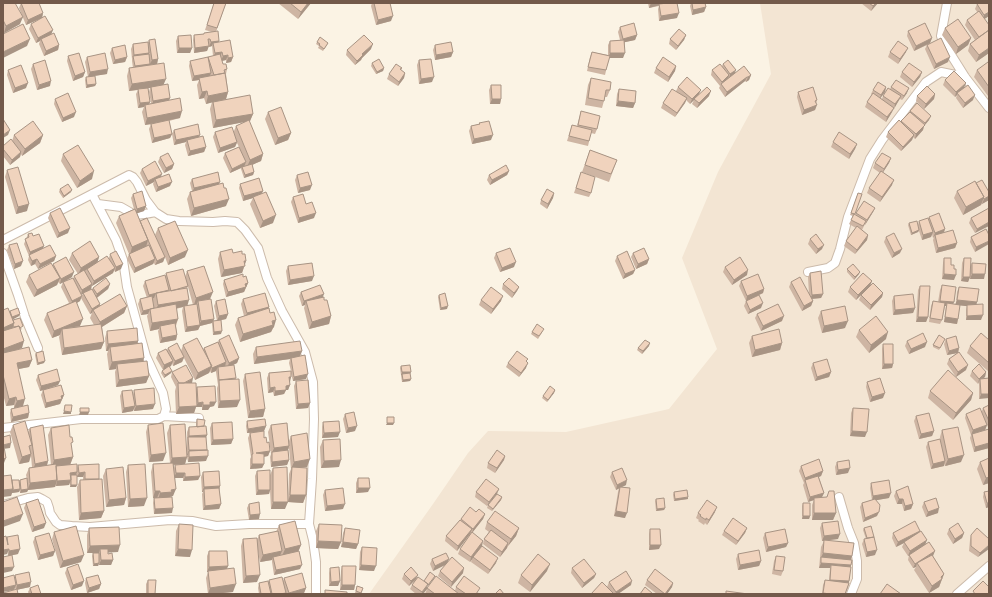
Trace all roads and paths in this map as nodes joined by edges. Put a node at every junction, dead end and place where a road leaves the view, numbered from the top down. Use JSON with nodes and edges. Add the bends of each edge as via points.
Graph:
{"nodes":[{"id":1,"x":947,"y":3,"type":"edge"},
{"id":2,"x":965,"y":77,"type":"junction"},
{"id":3,"x":989,"y":108,"type":"edge"},
{"id":4,"x":92,"y":194,"type":"junction"},
{"id":5,"x":98,"y":204,"type":"junction"},
{"id":6,"x":155,"y":212,"type":"junction"},
{"id":7,"x":3,"y":240,"type":"edge"},
{"id":8,"x":3,"y":253,"type":"edge"},
{"id":9,"x":808,"y":272,"type":"dead end"},
{"id":10,"x":38,"y":348,"type":"dead end"},
{"id":11,"x":164,"y":416,"type":"junction"},
{"id":12,"x":199,"y":418,"type":"edge"},
{"id":13,"x":3,"y":428,"type":"edge"},
{"id":14,"x":839,"y":497,"type":"dead end"},
{"id":15,"x":3,"y":505,"type":"edge"},
{"id":16,"x":309,"y":524,"type":"junction"},
{"id":17,"x":989,"y":566,"type":"edge"},
{"id":18,"x":316,"y":594,"type":"edge"},
{"id":19,"x":851,"y":594,"type":"edge"},
{"id":20,"x":957,"y":594,"type":"edge"}],
"edges":[{"from":1,"to":2,"type":"street","via":[[941,36]]},
{"from":2,"to":3,"type":"street"},
{"from":2,"to":9,"type":"street","via":[[941,72],[926,82],[916,94],[870,159],[848,217],[835,262],[828,268]]},
{"from":4,"to":5,"type":"street"},
{"from":4,"to":6,"type":"street","via":[[129,175],[137,182]]},
{"from":4,"to":7,"type":"street"},
{"from":5,"to":6,"type":"street","via":[[121,207],[136,216]]},
{"from":5,"to":11,"type":"street","via":[[123,260],[127,287],[146,356],[163,393],[166,409]]},
{"from":6,"to":16,"type":"street","via":[[166,219],[179,221],[237,222],[258,248],[266,278],[305,352],[313,382],[314,426]]},
{"from":8,"to":10,"type":"street","via":[[24,317]]},
{"from":11,"to":12,"type":"street"},
{"from":11,"to":13,"type":"street","via":[[158,419],[82,419]]},
{"from":14,"to":19,"type":"street","via":[[854,542],[857,562],[857,579]]},
{"from":15,"to":16,"type":"street","via":[[38,497],[47,502],[56,522],[72,526],[90,527],[170,520],[216,526]]},
{"from":16,"to":18,"type":"street","via":[[316,562]]},
{"from":17,"to":20,"type":"street"}]}
